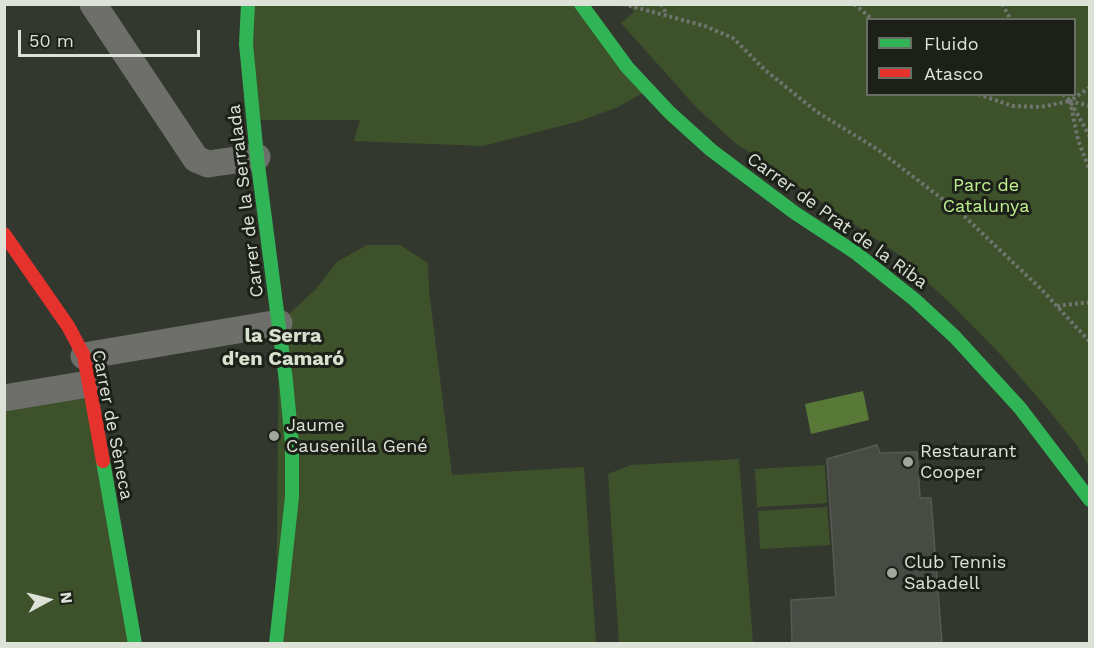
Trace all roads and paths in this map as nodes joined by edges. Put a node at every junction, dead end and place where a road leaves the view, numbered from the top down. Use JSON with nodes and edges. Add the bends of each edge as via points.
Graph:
{"nodes":[{"id":1,"x":93,"y":4,"type":"edge"},
{"id":2,"x":248,"y":4,"type":"edge"},
{"id":3,"x":581,"y":4,"type":"edge"},
{"id":4,"x":623,"y":4,"type":"edge"},
{"id":5,"x":661,"y":4,"type":"edge"},
{"id":6,"x":854,"y":4,"type":"edge"},
{"id":7,"x":1002,"y":4,"type":"edge"},
{"id":8,"x":668,"y":16,"type":"junction"},
{"id":9,"x":871,"y":18,"type":"edge"},
{"id":10,"x":1010,"y":18,"type":"edge"},
{"id":11,"x":1089,"y":87,"type":"edge"},
{"id":12,"x":984,"y":96,"type":"edge"},
{"id":13,"x":1065,"y":96,"type":"edge"},
{"id":14,"x":1070,"y":101,"type":"junction"},
{"id":15,"x":1089,"y":106,"type":"edge"},
{"id":16,"x":1089,"y":137,"type":"edge"},
{"id":17,"x":257,"y":158,"type":"junction"},
{"id":18,"x":1089,"y":171,"type":"edge"},
{"id":19,"x":4,"y":234,"type":"edge"},
{"id":20,"x":1089,"y":302,"type":"edge"},
{"id":21,"x":1056,"y":306,"type":"junction"},
{"id":22,"x":279,"y":323,"type":"junction"},
{"id":23,"x":1089,"y":342,"type":"edge"},
{"id":24,"x":84,"y":356,"type":"junction"},
{"id":25,"x":88,"y":384,"type":"junction"},
{"id":26,"x":4,"y":398,"type":"edge"},
{"id":27,"x":1089,"y":500,"type":"edge"},
{"id":28,"x":135,"y":644,"type":"edge"},
{"id":29,"x":276,"y":644,"type":"edge"}],
"edges":[{"from":1,"to":17,"type":"street","via":[[196,159],[208,164]]},
{"from":2,"to":17,"type":"street","name":"Carrer de la Serralada","via":[[246,44]]},
{"from":3,"to":27,"type":"street","name":"Carrer de Prat de la Riba","via":[[627,67],[711,150],[856,253],[955,337],[1020,408]]},
{"from":4,"to":8,"type":"path"},
{"from":5,"to":8,"type":"path"},
{"from":6,"to":9,"type":"path"},
{"from":7,"to":10,"type":"path"},
{"from":8,"to":21,"type":"path","via":[[733,39],[817,112],[877,150],[962,214]]},
{"from":11,"to":14,"type":"path"},
{"from":12,"to":14,"type":"path","via":[[1012,106],[1041,107]]},
{"from":13,"to":14,"type":"path"},
{"from":14,"to":15,"type":"path"},
{"from":14,"to":16,"type":"path"},
{"from":14,"to":18,"type":"path"},
{"from":17,"to":22,"type":"street","name":"Carrer de la Serralada"},
{"from":19,"to":24,"type":"street","name":"Carrer de Sèneca","via":[[68,326]]},
{"from":20,"to":21,"type":"path"},
{"from":21,"to":23,"type":"path"},
{"from":22,"to":24,"type":"street"},
{"from":22,"to":29,"type":"street","name":"Carrer de la Serralada","via":[[292,444],[292,497]]},
{"from":24,"to":25,"type":"street","name":"Carrer de Sèneca"},
{"from":25,"to":26,"type":"street"},
{"from":25,"to":28,"type":"street","name":"Carrer de Sèneca"}]}
